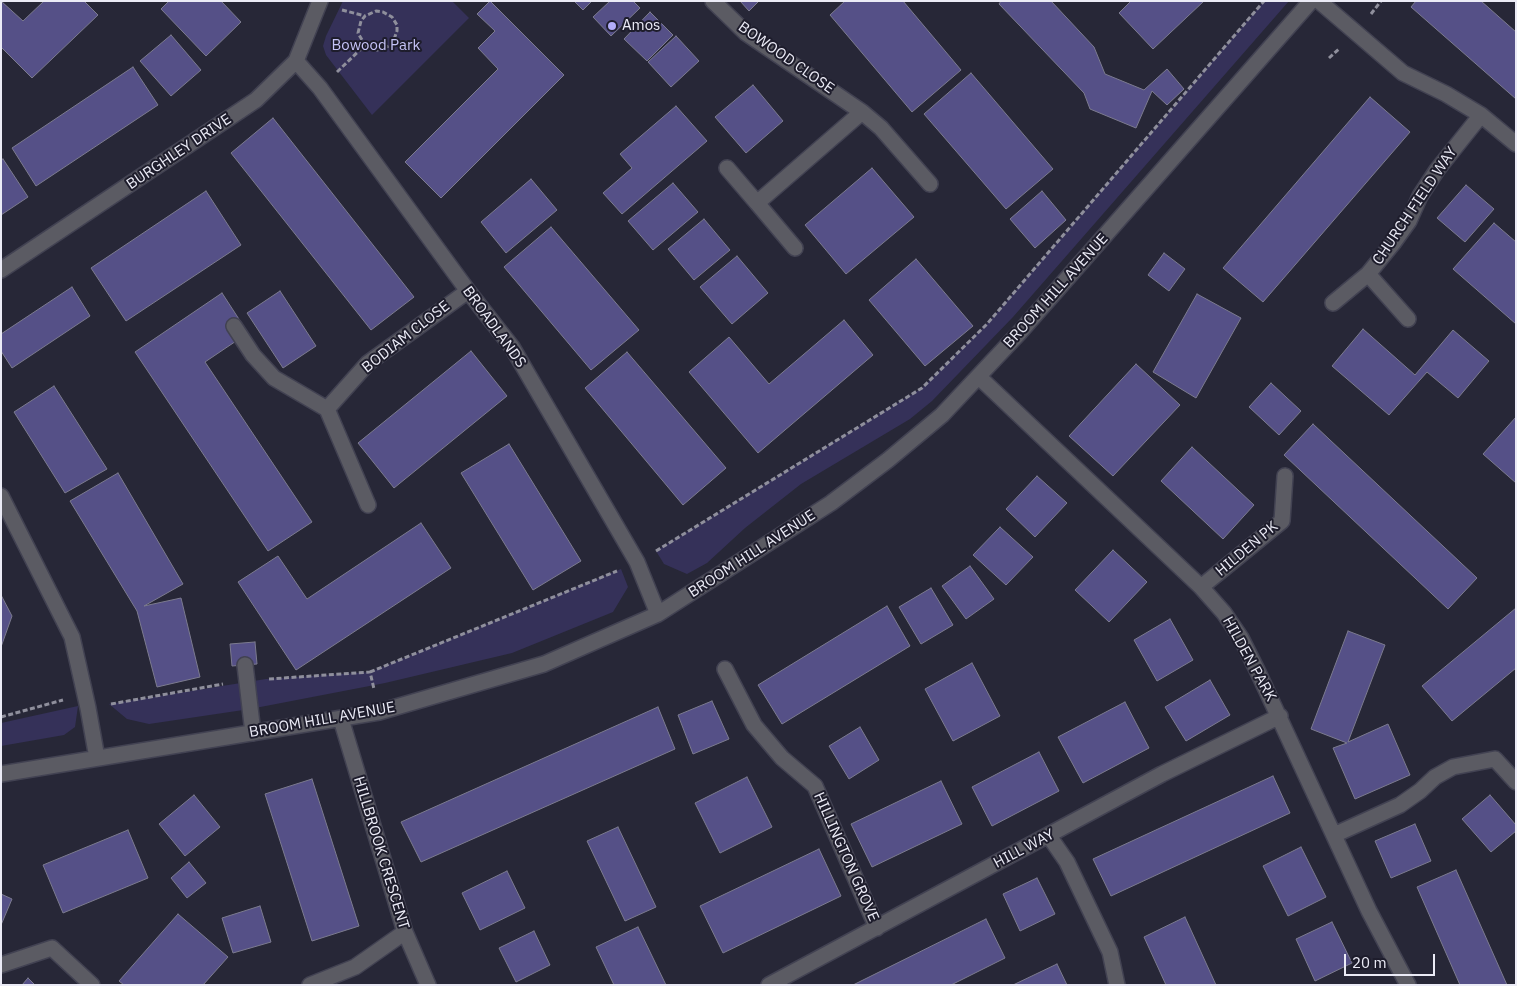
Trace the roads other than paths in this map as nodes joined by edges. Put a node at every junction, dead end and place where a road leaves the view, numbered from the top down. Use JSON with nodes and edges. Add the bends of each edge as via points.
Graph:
{"nodes":[{"id":1,"x":320,"y":1,"type":"edge"},
{"id":2,"x":714,"y":1,"type":"edge"},
{"id":3,"x":1311,"y":1,"type":"edge"},
{"id":4,"x":1319,"y":1,"type":"edge"},
{"id":5,"x":296,"y":61,"type":"junction"},
{"id":6,"x":862,"y":112,"type":"junction"},
{"id":7,"x":1481,"y":115,"type":"junction"},
{"id":8,"x":1516,"y":144,"type":"edge"},
{"id":9,"x":727,"y":168,"type":"dead end"},
{"id":10,"x":930,"y":184,"type":"dead end"},
{"id":11,"x":757,"y":203,"type":"junction"},
{"id":12,"x":795,"y":248,"type":"dead end"},
{"id":13,"x":1,"y":270,"type":"edge"},
{"id":14,"x":1368,"y":274,"type":"junction"},
{"id":15,"x":468,"y":290,"type":"junction"},
{"id":16,"x":1332,"y":303,"type":"dead end"},
{"id":17,"x":1408,"y":319,"type":"dead end"},
{"id":18,"x":234,"y":326,"type":"dead end"},
{"id":19,"x":979,"y":377,"type":"junction"},
{"id":20,"x":327,"y":409,"type":"junction"},
{"id":21,"x":1285,"y":476,"type":"dead end"},
{"id":22,"x":1,"y":496,"type":"edge"},
{"id":23,"x":368,"y":505,"type":"dead end"},
{"id":24,"x":1201,"y":587,"type":"junction"},
{"id":25,"x":658,"y":614,"type":"junction"},
{"id":26,"x":245,"y":665,"type":"dead end"},
{"id":27,"x":724,"y":669,"type":"dead end"},
{"id":28,"x":1280,"y":716,"type":"junction"},
{"id":29,"x":341,"y":719,"type":"junction"},
{"id":30,"x":253,"y":732,"type":"junction"},
{"id":31,"x":97,"y":758,"type":"junction"},
{"id":32,"x":1,"y":774,"type":"edge"},
{"id":33,"x":1516,"y":782,"type":"edge"},
{"id":34,"x":1334,"y":835,"type":"junction"},
{"id":35,"x":1049,"y":836,"type":"junction"},
{"id":36,"x":878,"y":928,"type":"junction"},
{"id":37,"x":405,"y":932,"type":"junction"},
{"id":38,"x":1,"y":965,"type":"edge"},
{"id":39,"x":92,"y":985,"type":"edge"},
{"id":40,"x":310,"y":985,"type":"edge"},
{"id":41,"x":428,"y":985,"type":"edge"},
{"id":42,"x":770,"y":985,"type":"edge"},
{"id":43,"x":1117,"y":985,"type":"edge"},
{"id":44,"x":1408,"y":985,"type":"edge"}],
"edges":[{"from":1,"to":5,"type":"street","name":"BURGHLEY DRIVE"},
{"from":2,"to":6,"type":"street","name":"BOWOOD CLOSE","via":[[746,33]]},
{"from":3,"to":19,"type":"street","name":"BROOM HILL AVENUE"},
{"from":4,"to":7,"type":"street","via":[[1403,73]]},
{"from":5,"to":13,"type":"street","name":"BURGHLEY DRIVE","via":[[256,100]]},
{"from":5,"to":15,"type":"street","name":"BROADLANDS","via":[[320,88]]},
{"from":6,"to":10,"type":"street","name":"BOWOOD CLOSE","via":[[881,128]]},
{"from":6,"to":11,"type":"street"},
{"from":7,"to":8,"type":"street"},
{"from":7,"to":14,"type":"street","name":"CHURCH FIELD WAY","via":[[1437,170],[1409,221]]},
{"from":9,"to":11,"type":"street"},
{"from":11,"to":12,"type":"street"},
{"from":14,"to":16,"type":"street","name":"CHURCH FIELD WAY"},
{"from":14,"to":17,"type":"street","name":"CHURCH FIELD WAY"},
{"from":15,"to":20,"type":"street","name":"BODIAM CLOSE","via":[[368,363]]},
{"from":15,"to":25,"type":"street","name":"BROADLANDS","via":[[512,347],[637,562]]},
{"from":18,"to":20,"type":"street","via":[[253,355],[274,378]]},
{"from":19,"to":24,"type":"street","name":"HILDEN PARK"},
{"from":19,"to":25,"type":"street","name":"BROOM HILL AVENUE","via":[[926,428],[831,504]]},
{"from":20,"to":23,"type":"street"},
{"from":21,"to":24,"type":"street","name":"HILDEN PK","via":[[1282,521]]},
{"from":22,"to":31,"type":"street","via":[[72,637]]},
{"from":24,"to":28,"type":"street","name":"HILDEN PARK","via":[[1241,638]]},
{"from":25,"to":29,"type":"street","name":"BROOM HILL AVENUE","via":[[544,664],[379,712]]},
{"from":26,"to":30,"type":"street"},
{"from":27,"to":36,"type":"street","name":"HILLINGTON GROVE","via":[[754,725],[782,758],[815,786]]},
{"from":28,"to":34,"type":"street","name":"HILDEN PARK"},
{"from":28,"to":35,"type":"street","name":"HILL WAY","via":[[1162,774]]},
{"from":29,"to":30,"type":"street","name":"BROOM HILL AVENUE"},
{"from":29,"to":37,"type":"street","name":"HILLBROOK CRESCENT"},
{"from":30,"to":31,"type":"street","name":"BROOM HILL AVENUE"},
{"from":31,"to":32,"type":"street","name":"BROOM HILL AVENUE"},
{"from":33,"to":34,"type":"street","via":[[1495,759],[1454,767],[1434,777],[1400,805]]},
{"from":34,"to":44,"type":"street","name":"HILDEN PARK","via":[[1369,912]]},
{"from":35,"to":36,"type":"street","name":"HILL WAY"},
{"from":35,"to":43,"type":"street","via":[[1067,862],[1110,952]]},
{"from":36,"to":42,"type":"street","name":"HILL WAY"},
{"from":37,"to":40,"type":"street","via":[[355,967]]},
{"from":37,"to":41,"type":"street","name":"HILLBROOK CRESCENT"},
{"from":38,"to":39,"type":"street","via":[[52,948]]}]}
